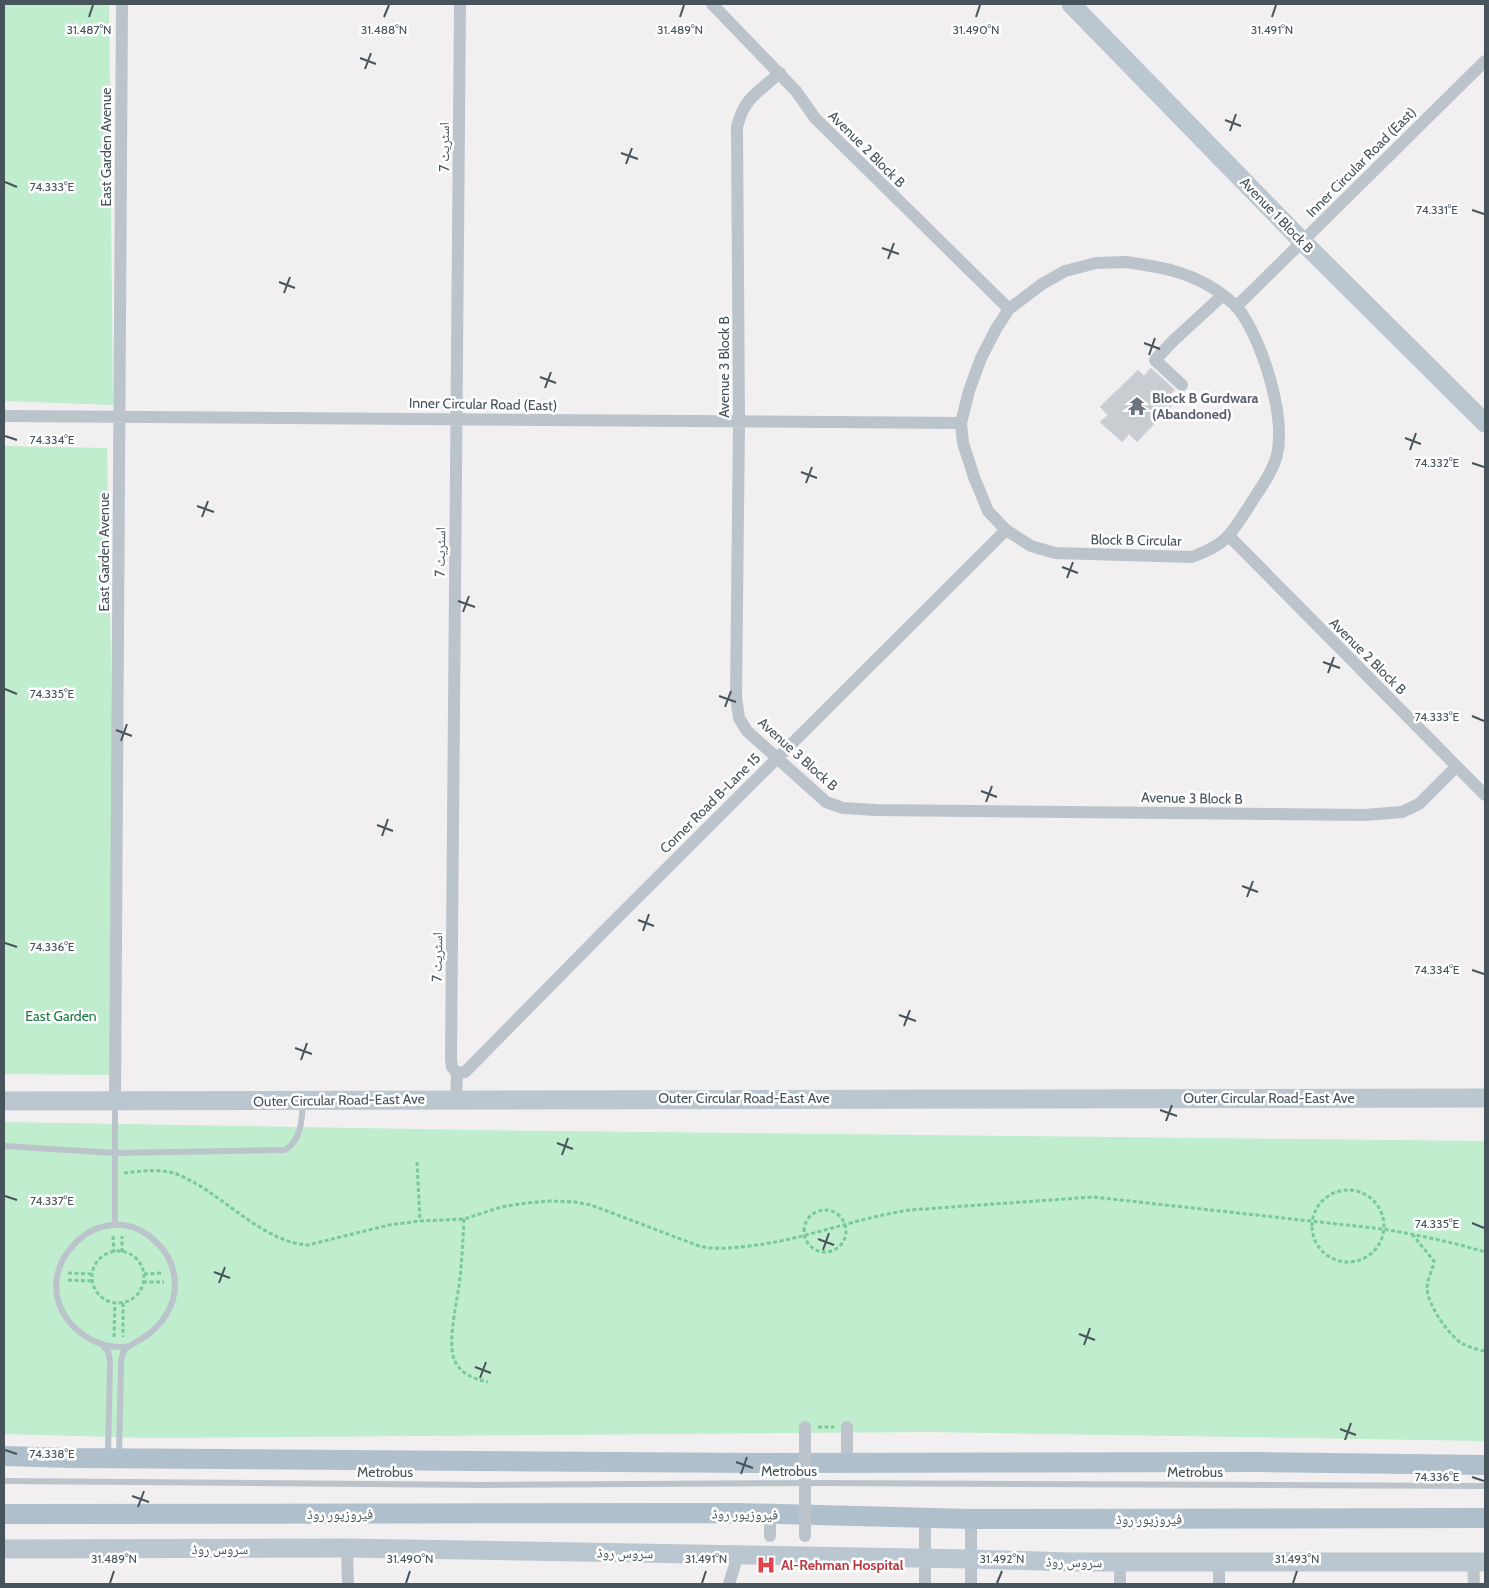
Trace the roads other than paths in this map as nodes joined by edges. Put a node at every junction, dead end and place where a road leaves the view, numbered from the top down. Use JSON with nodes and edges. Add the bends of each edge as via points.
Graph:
{"nodes":[{"id":1,"x":122,"y":4,"type":"edge"},
{"id":2,"x":460,"y":4,"type":"edge"},
{"id":3,"x":712,"y":4,"type":"edge"},
{"id":4,"x":1071,"y":4,"type":"edge"},
{"id":5,"x":1485,"y":60,"type":"edge"},
{"id":6,"x":780,"y":73,"type":"junction"},
{"id":7,"x":1302,"y":241,"type":"junction"},
{"id":8,"x":1223,"y":295,"type":"junction"},
{"id":9,"x":1236,"y":307,"type":"junction"},
{"id":10,"x":1009,"y":309,"type":"junction"},
{"id":11,"x":1182,"y":385,"type":"dead end"},
{"id":12,"x":4,"y":416,"type":"edge"},
{"id":13,"x":120,"y":416,"type":"junction"},
{"id":14,"x":456,"y":419,"type":"junction"},
{"id":15,"x":739,"y":422,"type":"junction"},
{"id":16,"x":961,"y":423,"type":"junction"},
{"id":17,"x":1485,"y":423,"type":"edge"},
{"id":18,"x":1006,"y":530,"type":"junction"},
{"id":19,"x":1229,"y":536,"type":"junction"},
{"id":20,"x":776,"y":758,"type":"junction"},
{"id":21,"x":1456,"y":767,"type":"junction"},
{"id":22,"x":1485,"y":795,"type":"edge"},
{"id":23,"x":457,"y":1073,"type":"junction"},
{"id":24,"x":1485,"y":1098,"type":"edge"},
{"id":25,"x":456,"y":1099,"type":"junction"},
{"id":26,"x":4,"y":1101,"type":"edge"},
{"id":27,"x":115,"y":1101,"type":"junction"},
{"id":28,"x":303,"y":1101,"type":"junction"},
{"id":29,"x":4,"y":1146,"type":"edge"},
{"id":30,"x":114,"y":1153,"type":"junction"},
{"id":31,"x":115,"y":1224,"type":"junction"},
{"id":32,"x":102,"y":1344,"type":"junction"},
{"id":33,"x":126,"y":1346,"type":"junction"},
{"id":34,"x":847,"y":1426,"type":"road end"},
{"id":35,"x":805,"y":1427,"type":"road end"},
{"id":36,"x":4,"y":1456,"type":"edge"},
{"id":37,"x":114,"y":1458,"type":"junction"},
{"id":38,"x":847,"y":1463,"type":"junction"},
{"id":39,"x":1485,"y":1465,"type":"edge"},
{"id":40,"x":4,"y":1481,"type":"edge"},
{"id":41,"x":1485,"y":1486,"type":"edge"},
{"id":42,"x":4,"y":1514,"type":"edge"},
{"id":43,"x":770,"y":1514,"type":"junction"},
{"id":44,"x":925,"y":1518,"type":"junction"},
{"id":45,"x":1485,"y":1518,"type":"edge"},
{"id":46,"x":971,"y":1519,"type":"junction"},
{"id":47,"x":770,"y":1536,"type":"dead end"},
{"id":48,"x":805,"y":1536,"type":"dead end"},
{"id":49,"x":348,"y":1548,"type":"junction"},
{"id":50,"x":4,"y":1549,"type":"edge"},
{"id":51,"x":738,"y":1555,"type":"junction"},
{"id":52,"x":925,"y":1558,"type":"junction"},
{"id":53,"x":971,"y":1559,"type":"junction"},
{"id":54,"x":1120,"y":1562,"type":"junction"},
{"id":55,"x":1219,"y":1562,"type":"junction"},
{"id":56,"x":1479,"y":1562,"type":"edge"},
{"id":57,"x":348,"y":1584,"type":"edge"},
{"id":58,"x":729,"y":1584,"type":"edge"},
{"id":59,"x":925,"y":1584,"type":"edge"},
{"id":60,"x":971,"y":1584,"type":"edge"},
{"id":61,"x":1120,"y":1584,"type":"edge"},
{"id":62,"x":1219,"y":1584,"type":"edge"},
{"id":63,"x":1474,"y":1584,"type":"edge"}],
"edges":[{"from":1,"to":13,"type":"street","name":"East Garden Avenue"},
{"from":2,"to":14,"type":"street","name":"اسٹریٹ 7"},
{"from":3,"to":6,"type":"street","name":"Avenue 2 Block B"},
{"from":4,"to":7,"type":"street","name":"Avenue 1 Block B"},
{"from":5,"to":7,"type":"street","name":"Inner Circular Road (East)"},
{"from":6,"to":10,"type":"street","name":"Avenue 2 Block B","via":[[815,118]]},
{"from":6,"to":15,"type":"street","name":"Avenue 3 Block B","via":[[747,101],[740,112],[737,127]]},
{"from":7,"to":9,"type":"street","name":"Inner Circular Road (East)"},
{"from":7,"to":17,"type":"street","name":"Avenue 1 Block B"},
{"from":8,"to":9,"type":"street","name":"Block B Circular"},
{"from":8,"to":10,"type":"street","name":"Block B Circular","via":[[1182,272],[1126,262],[1065,271]]},
{"from":8,"to":11,"type":"street","via":[[1156,360]]},
{"from":9,"to":19,"type":"street","name":"Block B Circular","via":[[1257,341],[1268,374],[1280,435],[1270,473]]},
{"from":10,"to":16,"type":"street","name":"Block B Circular","via":[[981,358]]},
{"from":12,"to":13,"type":"street","name":"Inner Circular Road (East)"},
{"from":13,"to":14,"type":"street","name":"Inner Circular Road (East)"},
{"from":13,"to":27,"type":"street","name":"East Garden Avenue"},
{"from":14,"to":15,"type":"street","name":"Inner Circular Road (East)"},
{"from":14,"to":23,"type":"street","name":"اسٹریٹ 7","via":[[451,1059],[452,1068]]},
{"from":15,"to":16,"type":"street","name":"Inner Circular Road (East)"},
{"from":15,"to":20,"type":"street","name":"Avenue 3 Block B","via":[[738,718]]},
{"from":16,"to":18,"type":"street","name":"Block B Circular","via":[[963,443],[988,512]]},
{"from":18,"to":19,"type":"street","name":"Block B Circular","via":[[1031,546],[1055,553],[1131,556],[1192,556],[1208,551]]},
{"from":18,"to":20,"type":"street","name":"Corner Road B-Lane 15"},
{"from":19,"to":21,"type":"street","name":"Avenue 2 Block B"},
{"from":20,"to":21,"type":"street","name":"Avenue 3 Block B","via":[[826,802],[844,808],[875,810],[1364,815],[1402,812],[1419,804]]},
{"from":20,"to":23,"type":"street","name":"Corner Road B-Lane 15","via":[[465,1072]]},
{"from":21,"to":22,"type":"street","name":"Avenue 2 Block B"},
{"from":23,"to":25,"type":"street","name":"اسٹریٹ 7"},
{"from":24,"to":25,"type":"street","name":"Outer Circular Road-East Ave"},
{"from":25,"to":28,"type":"street","name":"Outer Circular Road-East Ave"},
{"from":26,"to":27,"type":"street","name":"Outer Circular Road-East Ave"},
{"from":27,"to":28,"type":"street","name":"Outer Circular Road-East Ave"},
{"from":27,"to":30,"type":"lane"},
{"from":28,"to":30,"type":"lane","via":[[302,1122],[293,1145],[285,1150]]},
{"from":29,"to":30,"type":"lane"},
{"from":30,"to":31,"type":"lane"},
{"from":31,"to":32,"type":"lane","via":[[92,1231],[74,1243],[65,1254],[58,1276],[57,1296],[69,1322]]},
{"from":31,"to":33,"type":"lane","via":[[150,1236],[164,1250],[172,1267],[175,1287],[171,1306],[161,1323],[147,1336]]},
{"from":32,"to":33,"type":"lane"},
{"from":32,"to":37,"type":"lane","via":[[110,1361]]},
{"from":33,"to":37,"type":"lane","via":[[121,1366]]},
{"from":34,"to":38,"type":"street"},
{"from":35,"to":48,"type":"street","bridge":true},
{"from":36,"to":37,"type":"main road"},
{"from":37,"to":38,"type":"main road"},
{"from":38,"to":39,"type":"main road"},
{"from":40,"to":41,"type":"lane","name":"Metrobus"},
{"from":42,"to":43,"type":"main road","name":"فیروزپور روڈ"},
{"from":43,"to":44,"type":"main road","name":"فیروزپور روڈ"},
{"from":43,"to":47,"type":"street"},
{"from":44,"to":46,"type":"main road","name":"فیروزپور روڈ"},
{"from":44,"to":52,"type":"street"},
{"from":45,"to":46,"type":"main road","name":"فیروزپور روڈ"},
{"from":46,"to":53,"type":"street"},
{"from":49,"to":50,"type":"street","name":"سروس روڈ"},
{"from":49,"to":51,"type":"street","name":"سروس روڈ"},
{"from":49,"to":57,"type":"street"},
{"from":51,"to":52,"type":"street","name":"سروس روڈ"},
{"from":51,"to":58,"type":"street"},
{"from":52,"to":53,"type":"street","name":"سروس روڈ"},
{"from":52,"to":59,"type":"street"},
{"from":53,"to":54,"type":"street","name":"سروس روڈ"},
{"from":53,"to":60,"type":"street"},
{"from":54,"to":55,"type":"street","name":"سروس روڈ"},
{"from":54,"to":61,"type":"street"},
{"from":55,"to":56,"type":"street","name":"سروس روڈ"},
{"from":55,"to":62,"type":"street"},
{"from":56,"to":63,"type":"street"}]}
